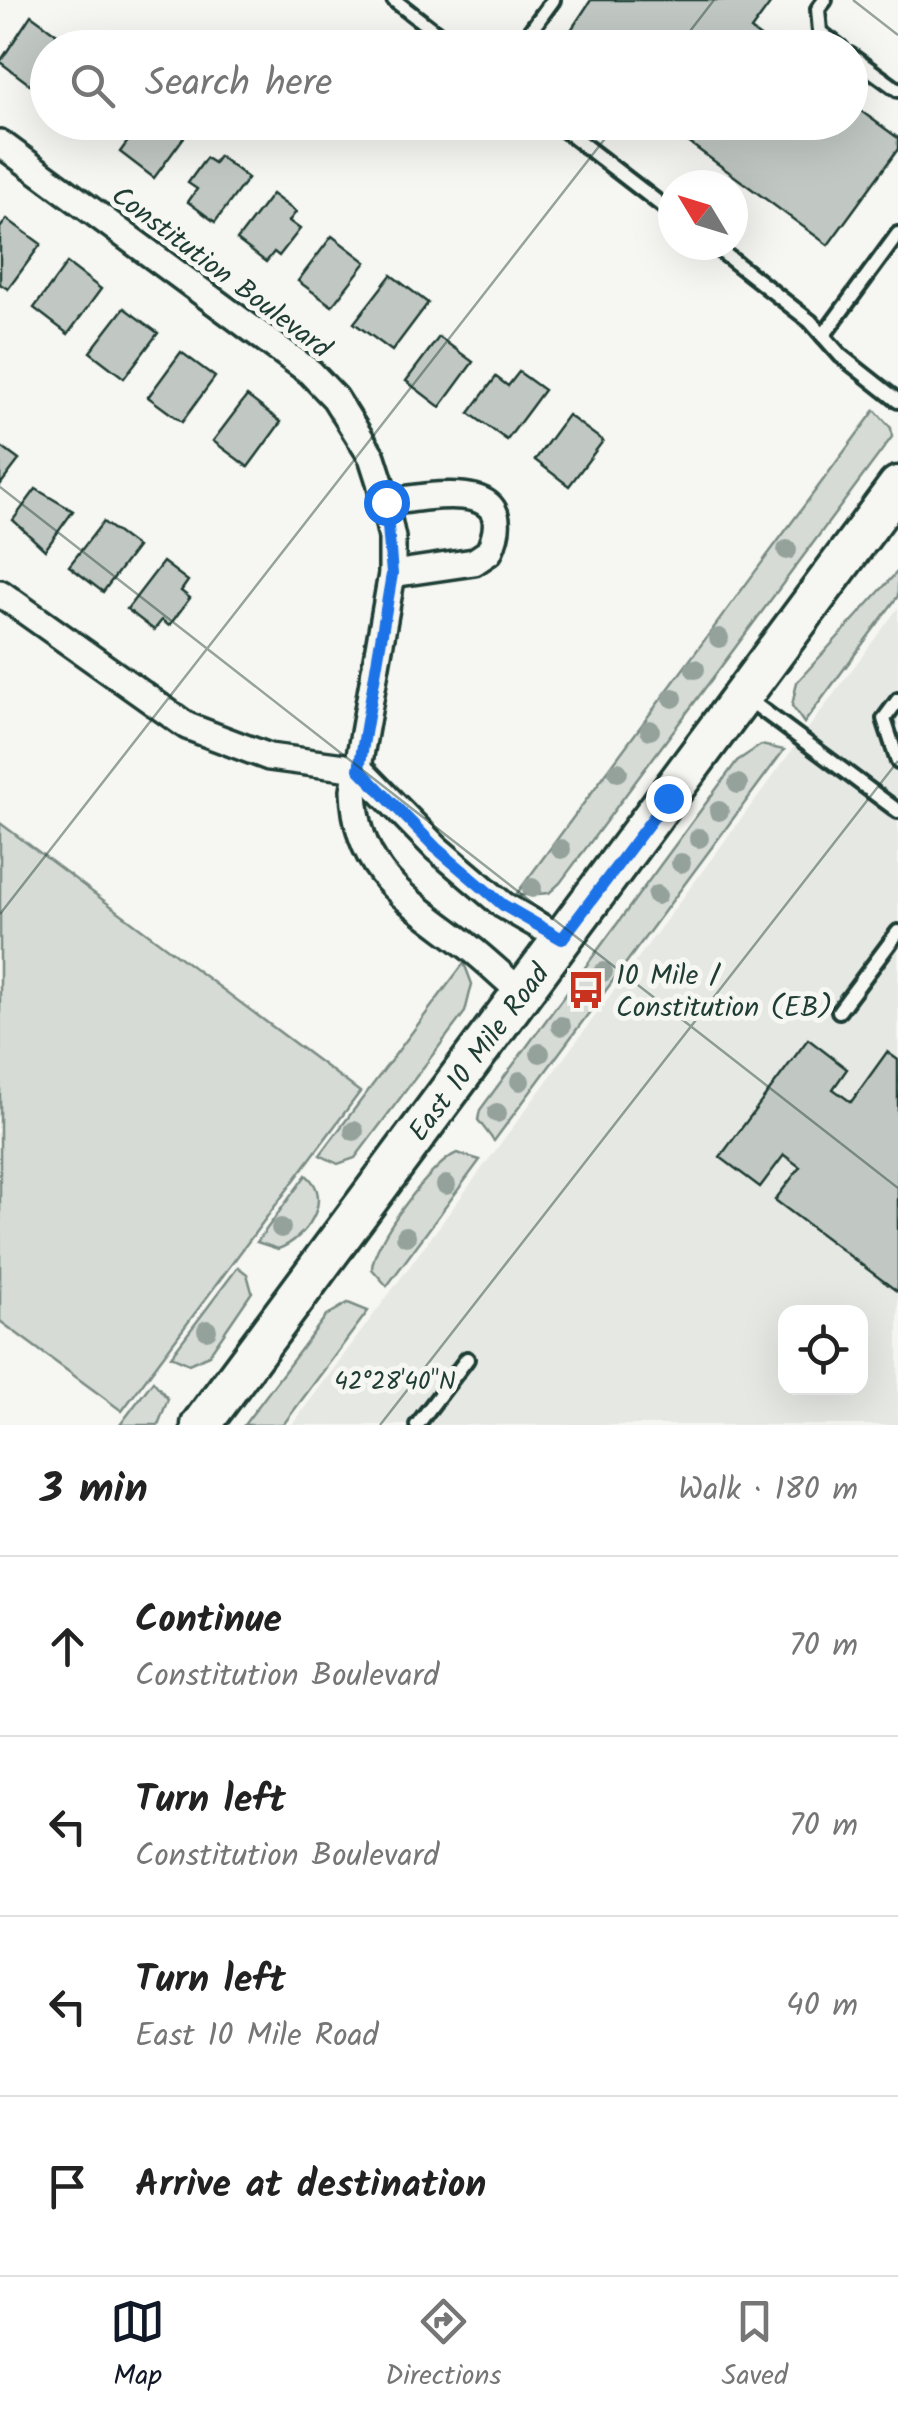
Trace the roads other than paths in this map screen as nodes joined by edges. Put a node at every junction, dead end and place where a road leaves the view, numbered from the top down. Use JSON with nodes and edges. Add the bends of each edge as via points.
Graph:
{"nodes":[{"id":1,"x":394,"y":0,"type":"edge"},
{"id":2,"x":553,"y":0,"type":"edge"},
{"id":3,"x":825,"y":0,"type":"edge"},
{"id":4,"x":433,"y":30,"type":"edge"},
{"id":5,"x":531,"y":30,"type":"edge"},
{"id":6,"x":820,"y":30,"type":"edge"},
{"id":7,"x":868,"y":68,"type":"edge"},
{"id":8,"x":898,"y":90,"type":"edge"},
{"id":9,"x":577,"y":140,"type":"edge"},
{"id":10,"x":0,"y":143,"type":"edge"},
{"id":11,"x":658,"y":202,"type":"edge"},
{"id":12,"x":898,"y":234,"type":"edge"},
{"id":13,"x":731,"y":260,"type":"edge"},
{"id":14,"x":824,"y":336,"type":"junction"},
{"id":15,"x":898,"y":401,"type":"edge"},
{"id":16,"x":898,"y":486,"type":"edge"},
{"id":17,"x":386,"y":502,"type":"junction"},
{"id":18,"x":392,"y":574,"type":"junction"},
{"id":19,"x":0,"y":593,"type":"edge"},
{"id":20,"x":743,"y":696,"type":"junction"},
{"id":21,"x":898,"y":700,"type":"edge"},
{"id":22,"x":898,"y":762,"type":"edge"},
{"id":23,"x":359,"y":769,"type":"junction"},
{"id":24,"x":898,"y":811,"type":"edge"},
{"id":25,"x":898,"y":932,"type":"edge"},
{"id":26,"x":562,"y":939,"type":"junction"},
{"id":27,"x":522,"y":994,"type":"junction"},
{"id":28,"x":839,"y":1011,"type":"dead end"},
{"id":29,"x":467,"y":1359,"type":"dead end"},
{"id":30,"x":201,"y":1425,"type":"edge"},
{"id":31,"x":417,"y":1425,"type":"edge"}],
"edges":[{"from":1,"to":4,"type":"lane"},
{"from":2,"to":5,"type":"lane"},
{"from":3,"to":6,"type":"lane","via":[[818,9]]},
{"from":7,"to":8,"type":"lane"},
{"from":9,"to":11,"type":"lane"},
{"from":10,"to":17,"type":"street","name":"Constitution Boulevard","via":[[310,372],[353,424]]},
{"from":12,"to":14,"type":"lane"},
{"from":13,"to":14,"type":"lane"},
{"from":14,"to":15,"type":"lane"},
{"from":16,"to":20,"type":"main road","name":"East 10 Mile Road"},
{"from":17,"to":18,"type":"street","name":"Constitution Boulevard"},
{"from":17,"to":18,"type":"street","via":[[469,494],[486,505],[495,523],[489,552],[474,562]]},
{"from":18,"to":23,"type":"street","name":"Constitution Boulevard"},
{"from":19,"to":23,"type":"street","via":[[187,726],[270,758]]},
{"from":20,"to":24,"type":"lane"},
{"from":20,"to":26,"type":"main road","name":"East 10 Mile Road"},
{"from":21,"to":22,"type":"lane","via":[[884,719]]},
{"from":23,"to":26,"type":"street","via":[[489,894]]},
{"from":23,"to":27,"type":"street","name":"Constitution Boulevard","via":[[355,814],[364,848],[400,898]]},
{"from":25,"to":28,"type":"lane"},
{"from":26,"to":27,"type":"main road","name":"East 10 Mile Road"},
{"from":27,"to":30,"type":"main road","name":"East 10 Mile Road"},
{"from":29,"to":31,"type":"lane"}]}
